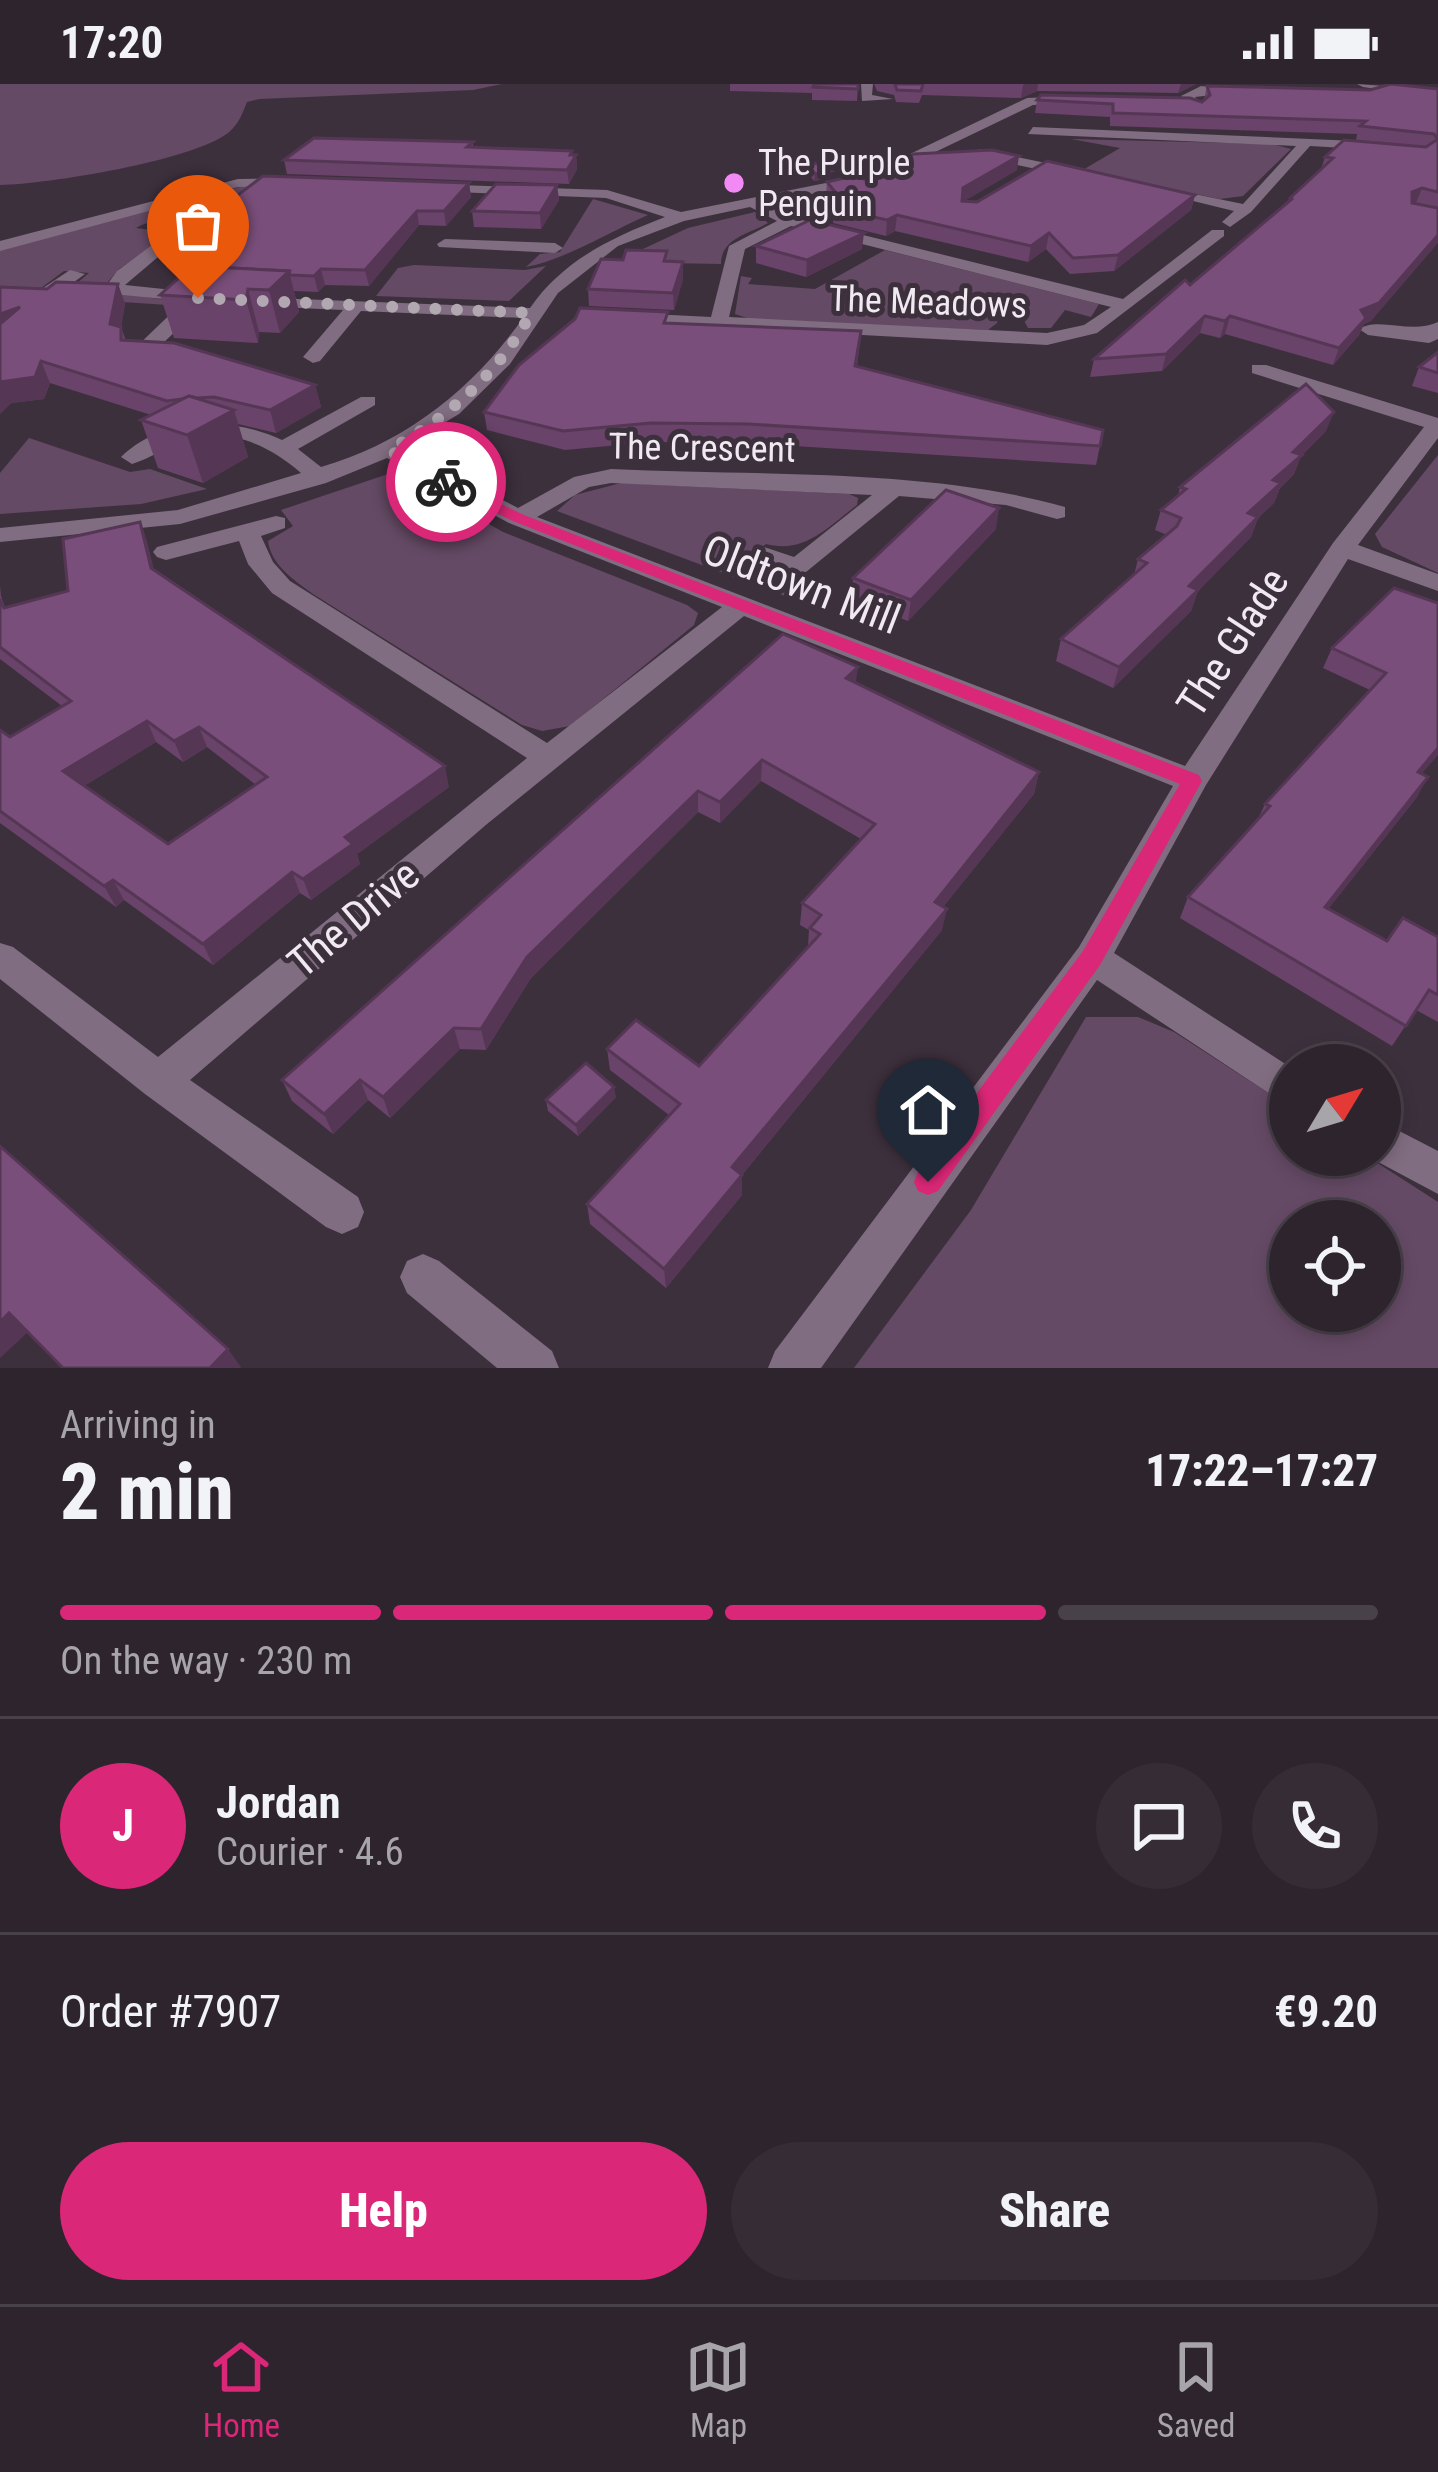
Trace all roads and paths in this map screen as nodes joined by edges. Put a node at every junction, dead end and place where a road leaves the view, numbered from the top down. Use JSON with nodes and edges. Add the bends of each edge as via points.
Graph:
{"nodes":[{"id":1,"x":867,"y":84,"type":"edge"},
{"id":2,"x":1364,"y":84,"type":"edge"},
{"id":3,"x":1390,"y":87,"type":"junction"},
{"id":4,"x":1042,"y":91,"type":"edge"},
{"id":5,"x":1261,"y":92,"type":"edge"},
{"id":6,"x":1345,"y":93,"type":"edge"},
{"id":7,"x":1438,"y":94,"type":"edge"},
{"id":8,"x":886,"y":99,"type":"dead end"},
{"id":9,"x":1095,"y":100,"type":"edge"},
{"id":10,"x":1188,"y":105,"type":"edge"},
{"id":11,"x":1033,"y":130,"type":"dead end"},
{"id":12,"x":1300,"y":142,"type":"junction"},
{"id":13,"x":944,"y":146,"type":"junction"},
{"id":14,"x":1401,"y":148,"type":"edge"},
{"id":15,"x":1043,"y":166,"type":"junction"},
{"id":16,"x":1094,"y":177,"type":"edge"},
{"id":17,"x":306,"y":183,"type":"edge"},
{"id":18,"x":1015,"y":183,"type":"edge"},
{"id":19,"x":411,"y":186,"type":"edge"},
{"id":20,"x":1138,"y":186,"type":"edge"},
{"id":21,"x":492,"y":189,"type":"junction"},
{"id":22,"x":752,"y":202,"type":"junction"},
{"id":23,"x":1246,"y":209,"type":"junction"},
{"id":24,"x":472,"y":212,"type":"edge"},
{"id":25,"x":680,"y":217,"type":"junction"},
{"id":26,"x":789,"y":221,"type":"junction"},
{"id":27,"x":145,"y":226,"type":"dead end"},
{"id":28,"x":458,"y":228,"type":"dead end"},
{"id":29,"x":445,"y":244,"type":"junction"},
{"id":30,"x":0,"y":246,"type":"edge"},
{"id":31,"x":532,"y":247,"type":"junction"},
{"id":32,"x":555,"y":248,"type":"dead end"},
{"id":33,"x":432,"y":260,"type":"dead end"},
{"id":34,"x":520,"y":265,"type":"dead end"},
{"id":35,"x":74,"y":284,"type":"edge"},
{"id":36,"x":26,"y":291,"type":"edge"},
{"id":37,"x":198,"y":298,"type":"junction"},
{"id":38,"x":220,"y":299,"type":"edge"},
{"id":39,"x":242,"y":300,"type":"edge"},
{"id":40,"x":1126,"y":304,"type":"junction"},
{"id":41,"x":356,"y":306,"type":"junction"},
{"id":42,"x":531,"y":313,"type":"junction"},
{"id":43,"x":616,"y":317,"type":"edge"},
{"id":44,"x":718,"y":323,"type":"junction"},
{"id":45,"x":1368,"y":329,"type":"edge"},
{"id":46,"x":1433,"y":333,"type":"edge"},
{"id":47,"x":179,"y":356,"type":"edge"},
{"id":48,"x":313,"y":357,"type":"dead end"},
{"id":49,"x":1258,"y":368,"type":"dead end"},
{"id":50,"x":368,"y":401,"type":"dead end"},
{"id":51,"x":1437,"y":425,"type":"edge"},
{"id":52,"x":283,"y":449,"type":"junction"},
{"id":53,"x":389,"y":450,"type":"junction"},
{"id":54,"x":132,"y":457,"type":"dead end"},
{"id":55,"x":318,"y":478,"type":"junction"},
{"id":56,"x":893,"y":489,"type":"junction"},
{"id":57,"x":1057,"y":512,"type":"dead end"},
{"id":58,"x":518,"y":518,"type":"junction"},
{"id":59,"x":276,"y":523,"type":"dead end"},
{"id":60,"x":247,"y":532,"type":"junction"},
{"id":61,"x":0,"y":535,"type":"edge"},
{"id":62,"x":1342,"y":548,"type":"junction"},
{"id":63,"x":166,"y":552,"type":"dead end"},
{"id":64,"x":764,"y":555,"type":"dead end"},
{"id":65,"x":1438,"y":583,"type":"edge"},
{"id":66,"x":740,"y":606,"type":"junction"},
{"id":67,"x":549,"y":758,"type":"junction"},
{"id":68,"x":1192,"y":781,"type":"junction"},
{"id":69,"x":0,"y":958,"type":"edge"},
{"id":70,"x":1091,"y":958,"type":"junction"},
{"id":71,"x":1269,"y":1075,"type":"edge"},
{"id":72,"x":159,"y":1081,"type":"junction"},
{"id":73,"x":1401,"y":1153,"type":"edge"},
{"id":74,"x":1438,"y":1174,"type":"edge"},
{"id":75,"x":342,"y":1212,"type":"dead end"},
{"id":76,"x":423,"y":1276,"type":"dead end"},
{"id":77,"x":535,"y":1368,"type":"edge"},
{"id":78,"x":792,"y":1368,"type":"edge"}],
"edges":[{"from":1,"to":8,"type":"street","via":[[866,98]]},
{"from":2,"to":3,"type":"street"},
{"from":3,"to":6,"type":"street"},
{"from":3,"to":7,"type":"street"},
{"from":4,"to":9,"type":"street"},
{"from":4,"to":13,"type":"street"},
{"from":5,"to":10,"type":"street","via":[[1201,90],[1186,96]]},
{"from":11,"to":12,"type":"street"},
{"from":12,"to":14,"type":"street"},
{"from":12,"to":23,"type":"street","name":"The Meadows","via":[[1304,149]]},
{"from":13,"to":15,"type":"street"},
{"from":13,"to":22,"type":"street","via":[[870,178]]},
{"from":15,"to":16,"type":"street"},
{"from":15,"to":18,"type":"street"},
{"from":17,"to":30,"type":"street","via":[[238,183]]},
{"from":19,"to":21,"type":"street"},
{"from":20,"to":23,"type":"street"},
{"from":21,"to":24,"type":"street"},
{"from":21,"to":25,"type":"street","via":[[607,194]]},
{"from":22,"to":25,"type":"street"},
{"from":22,"to":26,"type":"street","name":"The Meadows"},
{"from":23,"to":40,"type":"street","name":"The Meadows"},
{"from":25,"to":42,"type":"street","via":[[586,259]]},
{"from":26,"to":40,"type":"street","name":"The Meadows"},
{"from":26,"to":44,"type":"street","via":[[737,246]]},
{"from":27,"to":37,"type":"street","via":[[191,222],[113,289]]},
{"from":28,"to":29,"type":"street"},
{"from":29,"to":31,"type":"street"},
{"from":29,"to":33,"type":"street"},
{"from":31,"to":32,"type":"street"},
{"from":31,"to":34,"type":"street"},
{"from":35,"to":36,"type":"street"},
{"from":37,"to":38,"type":"street"},
{"from":37,"to":47,"type":"street","via":[[139,355]]},
{"from":39,"to":41,"type":"street"},
{"from":40,"to":44,"type":"street","name":"The Meadows","via":[[1090,329],[1047,339]]},
{"from":41,"to":42,"type":"street"},
{"from":41,"to":48,"type":"street"},
{"from":42,"to":53,"type":"street","via":[[481,383]]},
{"from":43,"to":44,"type":"street","name":"The Meadows"},
{"from":45,"to":46,"type":"street"},
{"from":49,"to":51,"type":"street","name":"The Glade"},
{"from":50,"to":52,"type":"street"},
{"from":51,"to":62,"type":"street","name":"The Glade"},
{"from":52,"to":54,"type":"street","via":[[217,428]]},
{"from":52,"to":55,"type":"street"},
{"from":53,"to":55,"type":"street"},
{"from":53,"to":58,"type":"street","name":"Oldtown Mill"},
{"from":55,"to":61,"type":"street","via":[[180,517]]},
{"from":56,"to":57,"type":"street","name":"The Crescent","via":[[1008,498]]},
{"from":56,"to":58,"type":"street","name":"The Crescent","via":[[610,476],[582,482]]},
{"from":56,"to":64,"type":"street","via":[[796,567]]},
{"from":58,"to":66,"type":"street","name":"Oldtown Mill"},
{"from":59,"to":60,"type":"street"},
{"from":60,"to":63,"type":"street"},
{"from":60,"to":67,"type":"street","via":[[261,564],[290,595]]},
{"from":62,"to":65,"type":"street","name":"The Glade"},
{"from":62,"to":68,"type":"street","name":"The Glade"},
{"from":66,"to":67,"type":"street","name":"The Drive"},
{"from":66,"to":68,"type":"street","name":"Oldtown Mill"},
{"from":67,"to":72,"type":"street","name":"The Drive"},
{"from":68,"to":70,"type":"street","name":"The Glade"},
{"from":69,"to":72,"type":"street"},
{"from":70,"to":71,"type":"street"},
{"from":70,"to":78,"type":"street","name":"The Glade"},
{"from":72,"to":75,"type":"street"},
{"from":73,"to":74,"type":"street"},
{"from":76,"to":77,"type":"street"}]}
